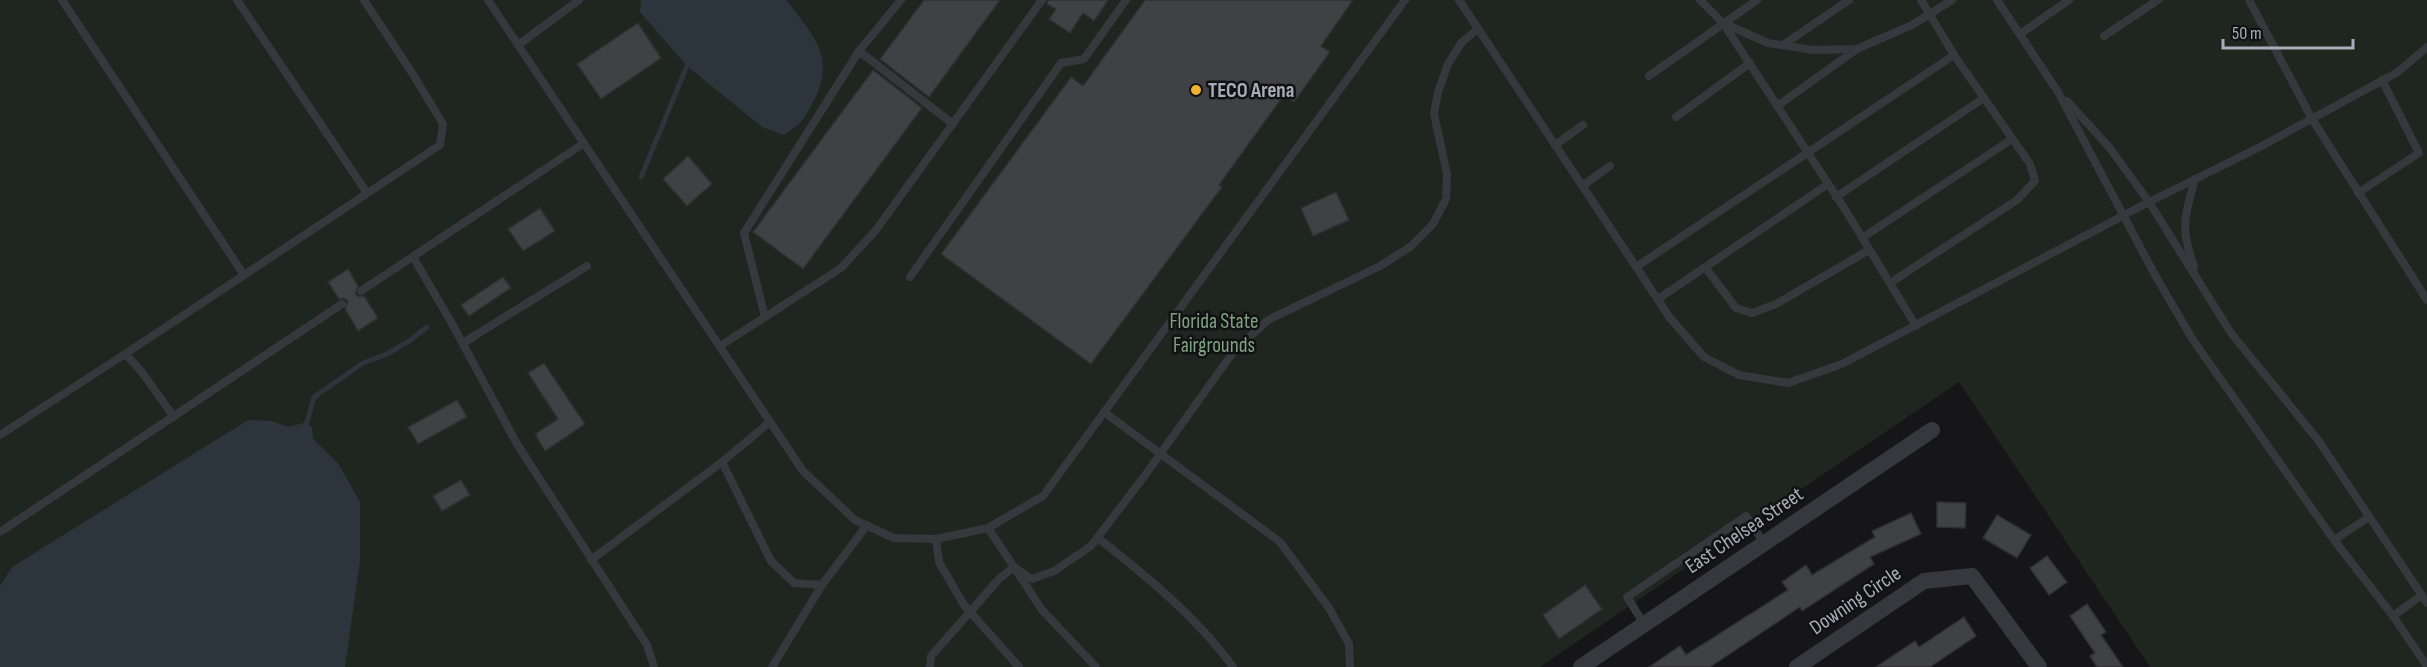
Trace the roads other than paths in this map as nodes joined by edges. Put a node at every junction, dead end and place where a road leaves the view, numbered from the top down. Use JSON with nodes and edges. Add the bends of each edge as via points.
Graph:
{"nodes":[{"id":1,"x":62,"y":0,"type":"edge"},
{"id":2,"x":237,"y":0,"type":"edge"},
{"id":3,"x":364,"y":0,"type":"edge"},
{"id":4,"x":488,"y":0,"type":"edge"},
{"id":5,"x":579,"y":0,"type":"edge"},
{"id":6,"x":901,"y":0,"type":"edge"},
{"id":7,"x":1042,"y":0,"type":"edge"},
{"id":8,"x":1126,"y":0,"type":"edge"},
{"id":9,"x":1405,"y":0,"type":"edge"},
{"id":10,"x":1459,"y":0,"type":"edge"},
{"id":11,"x":1700,"y":0,"type":"edge"},
{"id":12,"x":1757,"y":0,"type":"edge"},
{"id":13,"x":1849,"y":0,"type":"edge"},
{"id":14,"x":1921,"y":0,"type":"edge"},
{"id":15,"x":1952,"y":0,"type":"edge"},
{"id":16,"x":1997,"y":0,"type":"edge"},
{"id":17,"x":2068,"y":0,"type":"edge"},
{"id":18,"x":2158,"y":0,"type":"edge"},
{"id":19,"x":2249,"y":0,"type":"edge"},
{"id":20,"x":1930,"y":14,"type":"junction"},
{"id":21,"x":1723,"y":23,"type":"junction"},
{"id":22,"x":1478,"y":29,"type":"junction"},
{"id":23,"x":2020,"y":34,"type":"junction"},
{"id":24,"x":2104,"y":36,"type":"dead end"},
{"id":25,"x":518,"y":45,"type":"junction"},
{"id":26,"x":1783,"y":45,"type":"junction"},
{"id":27,"x":2427,"y":47,"type":"edge"},
{"id":28,"x":1857,"y":49,"type":"junction"},
{"id":29,"x":859,"y":51,"type":"junction"},
{"id":30,"x":1954,"y":56,"type":"junction"},
{"id":31,"x":1749,"y":63,"type":"junction"},
{"id":32,"x":1649,"y":76,"type":"dead end"},
{"id":33,"x":2382,"y":80,"type":"junction"},
{"id":34,"x":2058,"y":92,"type":"junction"},
{"id":35,"x":1984,"y":98,"type":"junction"},
{"id":36,"x":1777,"y":105,"type":"junction"},
{"id":37,"x":1676,"y":117,"type":"dead end"},
{"id":38,"x":2312,"y":119,"type":"junction"},
{"id":39,"x":953,"y":124,"type":"junction"},
{"id":40,"x":1583,"y":125,"type":"dead end"},
{"id":41,"x":2012,"y":139,"type":"junction"},
{"id":42,"x":584,"y":143,"type":"junction"},
{"id":43,"x":1555,"y":145,"type":"junction"},
{"id":44,"x":1808,"y":153,"type":"junction"},
{"id":45,"x":1610,"y":166,"type":"dead end"},
{"id":46,"x":2195,"y":179,"type":"junction"},
{"id":47,"x":1828,"y":184,"type":"junction"},
{"id":48,"x":1582,"y":186,"type":"junction"},
{"id":49,"x":367,"y":193,"type":"junction"},
{"id":50,"x":2358,"y":193,"type":"junction"},
{"id":51,"x":1836,"y":197,"type":"junction"},
{"id":52,"x":2149,"y":202,"type":"junction"},
{"id":53,"x":2126,"y":216,"type":"junction"},
{"id":54,"x":1862,"y":238,"type":"junction"},
{"id":55,"x":1869,"y":250,"type":"junction"},
{"id":56,"x":413,"y":257,"type":"junction"},
{"id":57,"x":587,"y":266,"type":"dead end"},
{"id":58,"x":1636,"y":267,"type":"junction"},
{"id":59,"x":1705,"y":267,"type":"junction"},
{"id":60,"x":244,"y":275,"type":"junction"},
{"id":61,"x":910,"y":277,"type":"dead end"},
{"id":62,"x":2199,"y":282,"type":"junction"},
{"id":63,"x":1890,"y":284,"type":"junction"},
{"id":64,"x":361,"y":291,"type":"dead end"},
{"id":65,"x":1658,"y":299,"type":"junction"},
{"id":66,"x":2427,"y":300,"type":"edge"},
{"id":67,"x":342,"y":304,"type":"dead end"},
{"id":68,"x":765,"y":317,"type":"junction"},
{"id":69,"x":1916,"y":326,"type":"junction"},
{"id":70,"x":463,"y":343,"type":"junction"},
{"id":71,"x":720,"y":346,"type":"junction"},
{"id":72,"x":125,"y":354,"type":"junction"},
{"id":73,"x":1104,"y":412,"type":"junction"},
{"id":74,"x":174,"y":417,"type":"junction"},
{"id":75,"x":770,"y":422,"type":"junction"},
{"id":76,"x":1932,"y":430,"type":"dead end"},
{"id":77,"x":0,"y":435,"type":"edge"},
{"id":78,"x":1161,"y":453,"type":"junction"},
{"id":79,"x":722,"y":462,"type":"junction"},
{"id":80,"x":2369,"y":517,"type":"junction"},
{"id":81,"x":867,"y":525,"type":"junction"},
{"id":82,"x":988,"y":528,"type":"junction"},
{"id":83,"x":0,"y":532,"type":"edge"},
{"id":84,"x":1098,"y":538,"type":"junction"},
{"id":85,"x":936,"y":539,"type":"junction"},
{"id":86,"x":2334,"y":540,"type":"junction"},
{"id":87,"x":1764,"y":543,"type":"junction"},
{"id":88,"x":591,"y":560,"type":"junction"},
{"id":89,"x":1014,"y":567,"type":"junction"},
{"id":90,"x":822,"y":585,"type":"junction"},
{"id":91,"x":2425,"y":599,"type":"edge"},
{"id":92,"x":971,"y":612,"type":"junction"},
{"id":93,"x":2393,"y":616,"type":"junction"},
{"id":94,"x":1644,"y":624,"type":"junction"},
{"id":95,"x":2427,"y":666,"type":"edge"},
{"id":96,"x":654,"y":667,"type":"edge"},
{"id":97,"x":772,"y":667,"type":"edge"},
{"id":98,"x":930,"y":667,"type":"edge"},
{"id":99,"x":1019,"y":667,"type":"edge"},
{"id":100,"x":1096,"y":667,"type":"edge"},
{"id":101,"x":1233,"y":667,"type":"edge"},
{"id":102,"x":1350,"y":667,"type":"edge"},
{"id":103,"x":1581,"y":667,"type":"edge"},
{"id":104,"x":1797,"y":667,"type":"edge"},
{"id":105,"x":2039,"y":667,"type":"edge"}],
"edges":[{"from":1,"to":60,"type":"lane"},
{"from":2,"to":49,"type":"lane"},
{"from":3,"to":49,"type":"lane","via":[[442,124],[440,145]]},
{"from":4,"to":25,"type":"lane"},
{"from":5,"to":25,"type":"lane"},
{"from":6,"to":29,"type":"lane"},
{"from":7,"to":39,"type":"lane"},
{"from":8,"to":61,"type":"lane","via":[[1084,59],[1061,63]]},
{"from":9,"to":73,"type":"lane"},
{"from":10,"to":22,"type":"lane"},
{"from":11,"to":21,"type":"lane"},
{"from":12,"to":21,"type":"lane"},
{"from":13,"to":26,"type":"lane"},
{"from":14,"to":20,"type":"lane"},
{"from":15,"to":20,"type":"lane"},
{"from":16,"to":23,"type":"lane"},
{"from":17,"to":23,"type":"lane"},
{"from":18,"to":24,"type":"lane"},
{"from":19,"to":38,"type":"lane"},
{"from":20,"to":28,"type":"lane"},
{"from":20,"to":30,"type":"lane"},
{"from":21,"to":26,"type":"lane","via":[[1768,43]]},
{"from":21,"to":31,"type":"lane"},
{"from":21,"to":32,"type":"lane"},
{"from":22,"to":43,"type":"lane"},
{"from":22,"to":78,"type":"lane","via":[[1462,42],[1448,64],[1438,92],[1434,114],[1447,174],[1446,199],[1433,224],[1410,248],[1380,266],[1268,320],[1234,351]]},
{"from":23,"to":34,"type":"lane"},
{"from":25,"to":42,"type":"lane"},
{"from":26,"to":28,"type":"lane","via":[[1813,50]]},
{"from":27,"to":33,"type":"lane","via":[[2398,72]]},
{"from":28,"to":36,"type":"lane"},
{"from":29,"to":39,"type":"lane"},
{"from":29,"to":68,"type":"lane","via":[[744,233]]},
{"from":30,"to":35,"type":"lane"},
{"from":30,"to":44,"type":"lane"},
{"from":31,"to":36,"type":"lane"},
{"from":31,"to":37,"type":"lane"},
{"from":33,"to":38,"type":"lane"},
{"from":33,"to":50,"type":"lane","via":[[2419,153]]},
{"from":34,"to":52,"type":"lane","via":[[2109,147]]},
{"from":34,"to":53,"type":"lane"},
{"from":35,"to":41,"type":"lane"},
{"from":35,"to":51,"type":"lane"},
{"from":36,"to":44,"type":"lane"},
{"from":38,"to":46,"type":"lane"},
{"from":38,"to":50,"type":"lane"},
{"from":39,"to":68,"type":"lane","via":[[876,231],[841,267]]},
{"from":40,"to":43,"type":"lane"},
{"from":41,"to":54,"type":"lane"},
{"from":41,"to":63,"type":"lane","via":[[2030,164],[2035,181],[2017,200]]},
{"from":42,"to":56,"type":"lane"},
{"from":42,"to":71,"type":"lane"},
{"from":43,"to":48,"type":"lane"},
{"from":44,"to":47,"type":"lane"},
{"from":44,"to":58,"type":"lane"},
{"from":45,"to":48,"type":"lane"},
{"from":46,"to":52,"type":"lane"},
{"from":46,"to":62,"type":"lane","via":[[2184,216],[2185,241]]},
{"from":47,"to":51,"type":"lane"},
{"from":47,"to":59,"type":"lane"},
{"from":48,"to":58,"type":"lane"},
{"from":49,"to":60,"type":"lane"},
{"from":50,"to":66,"type":"lane"},
{"from":51,"to":54,"type":"lane"},
{"from":52,"to":53,"type":"lane"},
{"from":52,"to":62,"type":"lane"},
{"from":53,"to":69,"type":"lane"},
{"from":53,"to":86,"type":"lane","via":[[2155,276],[2193,340]]},
{"from":54,"to":55,"type":"lane"},
{"from":55,"to":59,"type":"lane","via":[[1752,314],[1736,308]]},
{"from":55,"to":63,"type":"lane"},
{"from":56,"to":64,"type":"lane"},
{"from":56,"to":70,"type":"lane"},
{"from":57,"to":70,"type":"lane"},
{"from":58,"to":65,"type":"lane"},
{"from":59,"to":65,"type":"lane"},
{"from":60,"to":72,"type":"lane"},
{"from":62,"to":80,"type":"lane","via":[[2231,333],[2318,440]]},
{"from":63,"to":69,"type":"lane"},
{"from":65,"to":69,"type":"lane","via":[[1704,357],[1739,375],[1788,383],[1842,364]]},
{"from":67,"to":74,"type":"lane"},
{"from":68,"to":71,"type":"lane"},
{"from":70,"to":88,"type":"lane","via":[[517,444]]},
{"from":71,"to":75,"type":"lane"},
{"from":72,"to":74,"type":"lane"},
{"from":72,"to":77,"type":"lane"},
{"from":73,"to":78,"type":"lane"},
{"from":73,"to":82,"type":"lane","via":[[1043,496]]},
{"from":74,"to":83,"type":"lane"},
{"from":75,"to":79,"type":"lane"},
{"from":75,"to":81,"type":"lane","via":[[803,471],[855,520]]},
{"from":76,"to":87,"type":"street","name":"East Chelsea Street"},
{"from":78,"to":84,"type":"lane"},
{"from":78,"to":102,"type":"lane","via":[[1280,542],[1329,608],[1350,644]]},
{"from":79,"to":88,"type":"lane"},
{"from":79,"to":90,"type":"lane","via":[[771,561],[794,583]]},
{"from":80,"to":86,"type":"lane"},
{"from":80,"to":91,"type":"lane"},
{"from":81,"to":85,"type":"lane","via":[[894,538]]},
{"from":81,"to":90,"type":"lane"},
{"from":82,"to":85,"type":"lane"},
{"from":82,"to":89,"type":"lane"},
{"from":84,"to":89,"type":"lane","via":[[1054,571],[1032,579]]},
{"from":84,"to":101,"type":"lane","via":[[1215,641]]},
{"from":85,"to":92,"type":"lane","via":[[939,562]]},
{"from":86,"to":93,"type":"lane"},
{"from":87,"to":94,"type":"street","name":"East Chelsea Street"},
{"from":87,"to":94,"type":"lane","via":[[1746,516],[1636,590],[1627,597]]},
{"from":88,"to":96,"type":"lane","via":[[647,645]]},
{"from":89,"to":92,"type":"lane"},
{"from":89,"to":100,"type":"lane","via":[[1042,610]]},
{"from":90,"to":97,"type":"lane"},
{"from":91,"to":93,"type":"lane"},
{"from":92,"to":98,"type":"lane","via":[[931,656]]},
{"from":92,"to":99,"type":"lane"},
{"from":93,"to":95,"type":"lane"},
{"from":94,"to":103,"type":"street","name":"East Chelsea Street"},
{"from":104,"to":105,"type":"street","name":"Downing Circle","via":[[1924,581],[1972,576]]}]}
